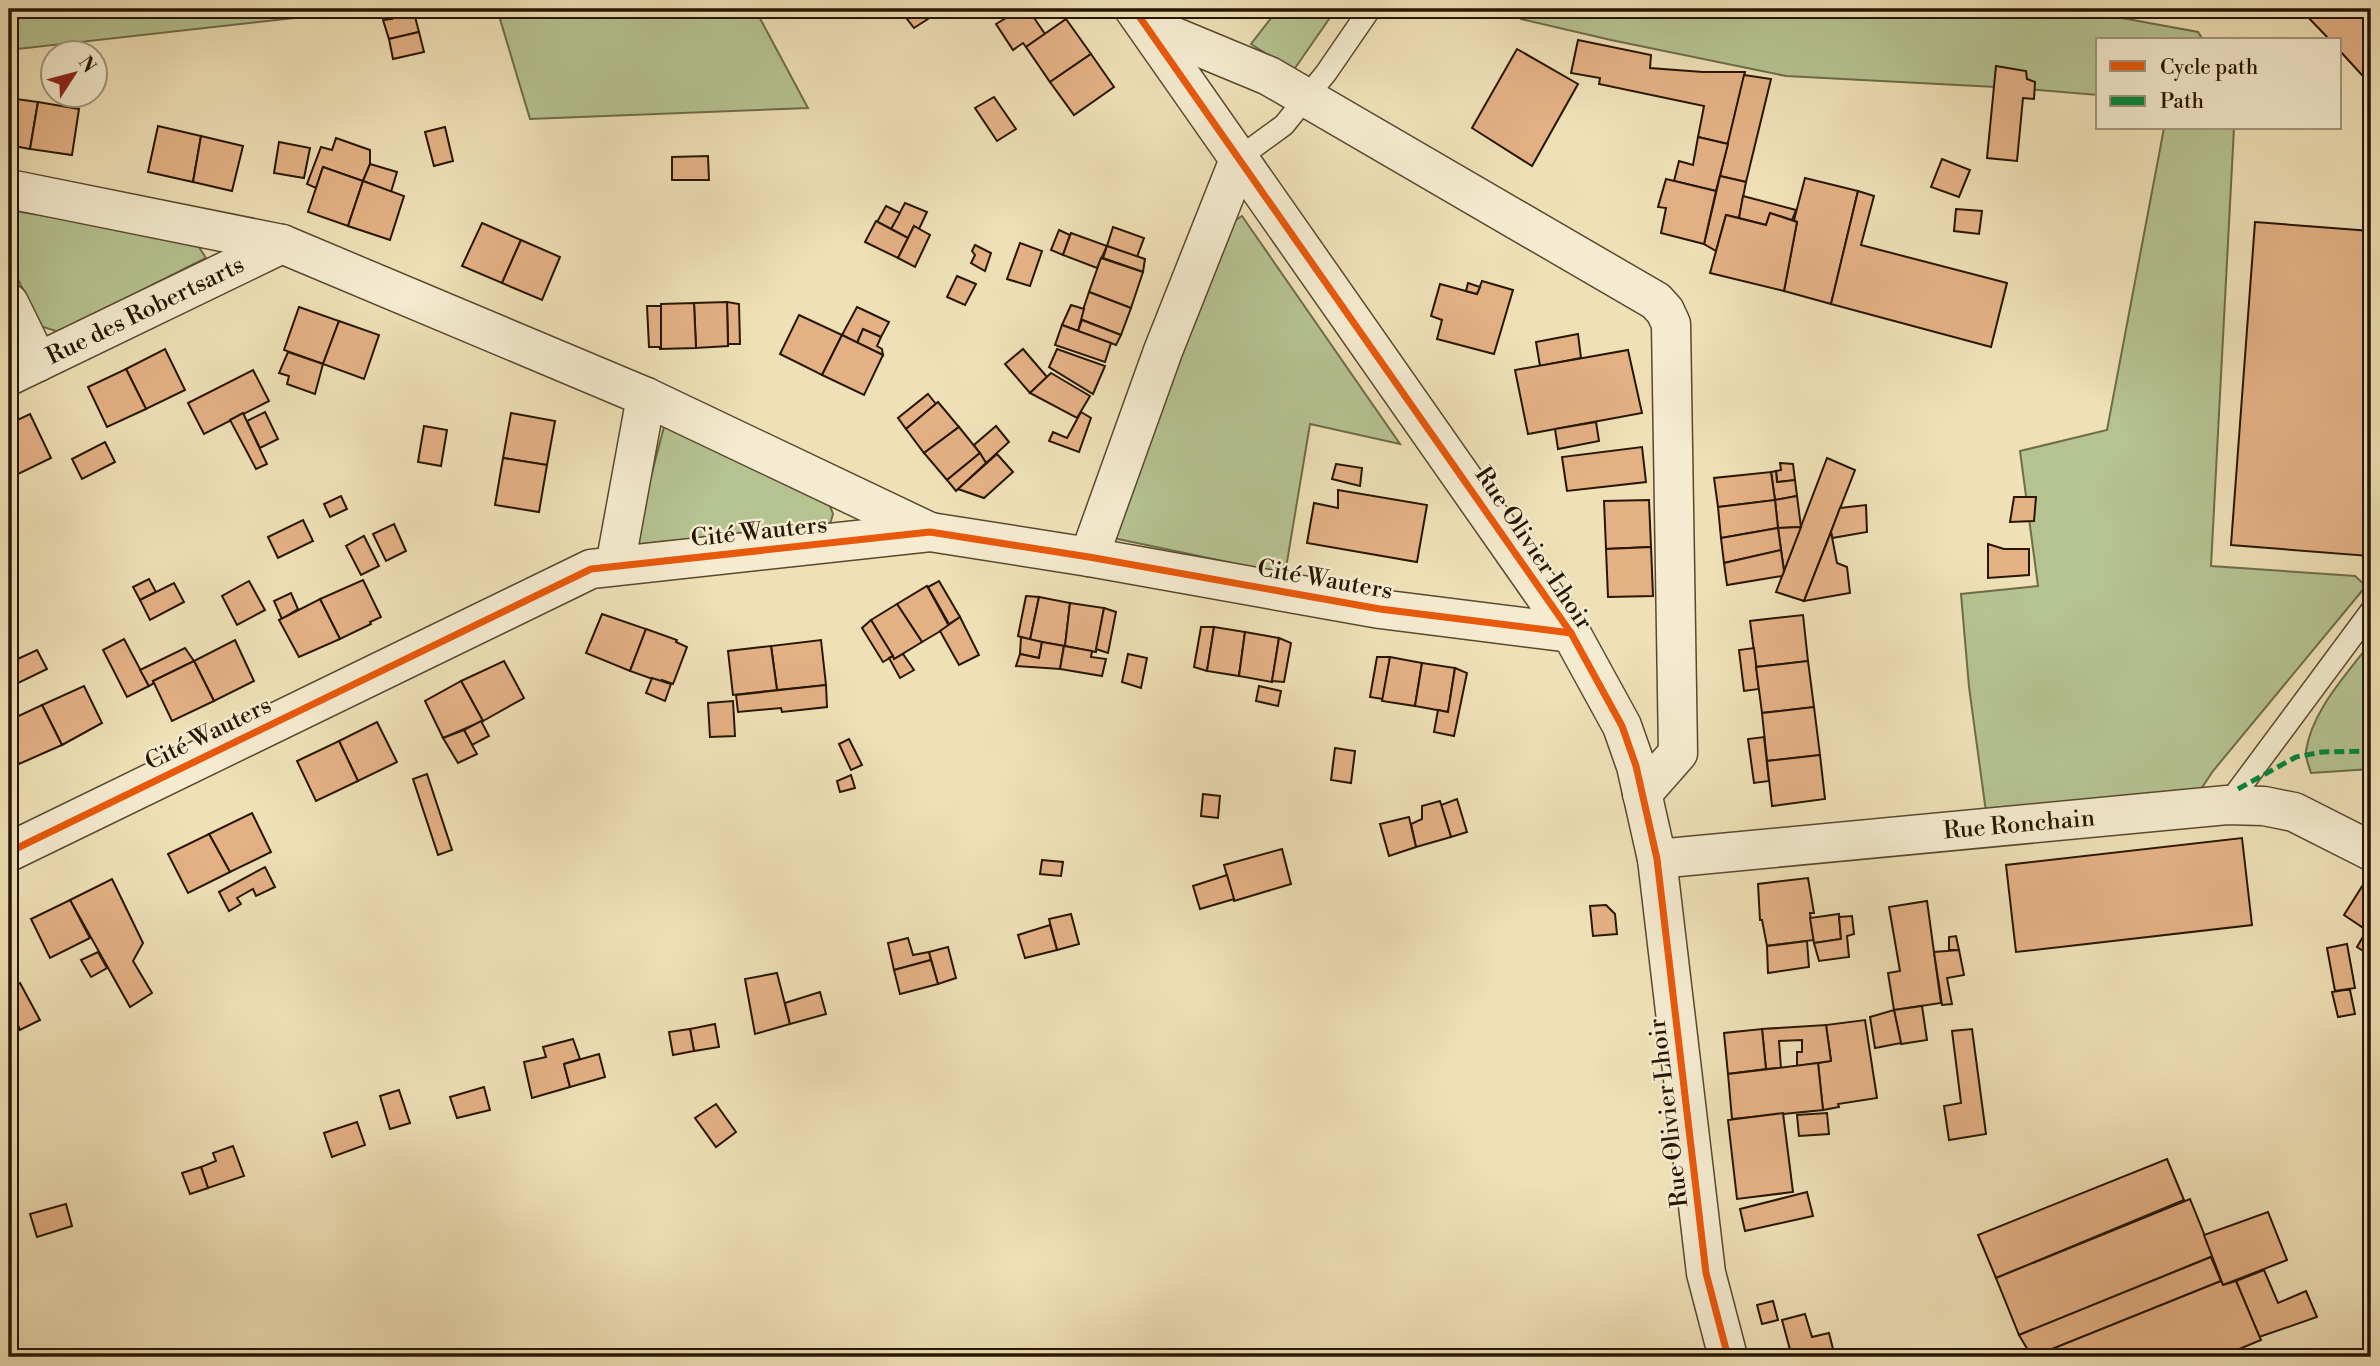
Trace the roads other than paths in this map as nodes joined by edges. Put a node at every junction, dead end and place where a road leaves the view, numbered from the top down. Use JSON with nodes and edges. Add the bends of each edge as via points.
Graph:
{"nodes":[{"id":1,"x":1370,"y":9,"type":"edge"},
{"id":2,"x":1140,"y":17,"type":"edge"},
{"id":3,"x":1307,"y":98,"type":"junction"},
{"id":4,"x":1240,"y":157,"type":"junction"},
{"id":5,"x":9,"y":188,"type":"edge"},
{"id":6,"x":282,"y":244,"type":"junction"},
{"id":7,"x":9,"y":303,"type":"edge"},
{"id":8,"x":23,"y":369,"type":"edge"},
{"id":9,"x":646,"y":397,"type":"junction"},
{"id":10,"x":930,"y":532,"type":"junction"},
{"id":11,"x":1089,"y":557,"type":"junction"},
{"id":12,"x":615,"y":566,"type":"junction"},
{"id":13,"x":2371,"y":611,"type":"edge"},
{"id":14,"x":1571,"y":633,"type":"junction"},
{"id":15,"x":1643,"y":794,"type":"junction"},
{"id":16,"x":2227,"y":805,"type":"junction"},
{"id":17,"x":2371,"y":851,"type":"edge"},
{"id":18,"x":9,"y":852,"type":"edge"},
{"id":19,"x":1657,"y":859,"type":"junction"},
{"id":20,"x":1728,"y":1357,"type":"edge"}],
"edges":[{"from":1,"to":3,"type":"lane"},
{"from":2,"to":3,"type":"street","name":"Rue Olivier Lhoir"},
{"from":2,"to":4,"type":"street","name":"Rue Olivier Lhoir"},
{"from":3,"to":4,"type":"lane","via":[[1284,125]]},
{"from":3,"to":15,"type":"street","name":"Rue Olivier Lhoir","via":[[1656,301],[1665,311],[1671,324],[1678,753]]},
{"from":4,"to":11,"type":"street","via":[[1163,351]]},
{"from":4,"to":14,"type":"street","name":"Rue Olivier Lhoir"},
{"from":5,"to":6,"type":"street","name":"Cité Wauters"},
{"from":6,"to":8,"type":"street","name":"Rue des Robertsarts"},
{"from":6,"to":9,"type":"street","name":"Cité Wauters"},
{"from":7,"to":8,"type":"street"},
{"from":9,"to":10,"type":"street","name":"Cité Wauters"},
{"from":9,"to":12,"type":"street"},
{"from":10,"to":11,"type":"street","name":"Cité Wauters"},
{"from":10,"to":12,"type":"street","name":"Cité Wauters"},
{"from":11,"to":14,"type":"street","name":"Cité Wauters","via":[[1380,608]]},
{"from":12,"to":18,"type":"street","name":"Cité Wauters","via":[[591,569]]},
{"from":13,"to":16,"type":"lane"},
{"from":14,"to":15,"type":"street","name":"Rue Olivier Lhoir","via":[[1622,726]]},
{"from":15,"to":19,"type":"street","name":"Rue Olivier Lhoir"},
{"from":16,"to":17,"type":"street","name":"Rue Ronchain","via":[[2294,812]]},
{"from":16,"to":19,"type":"street","name":"Rue Ronchain"},
{"from":19,"to":20,"type":"street","name":"Rue Olivier Lhoir","via":[[1706,1273]]}]}
